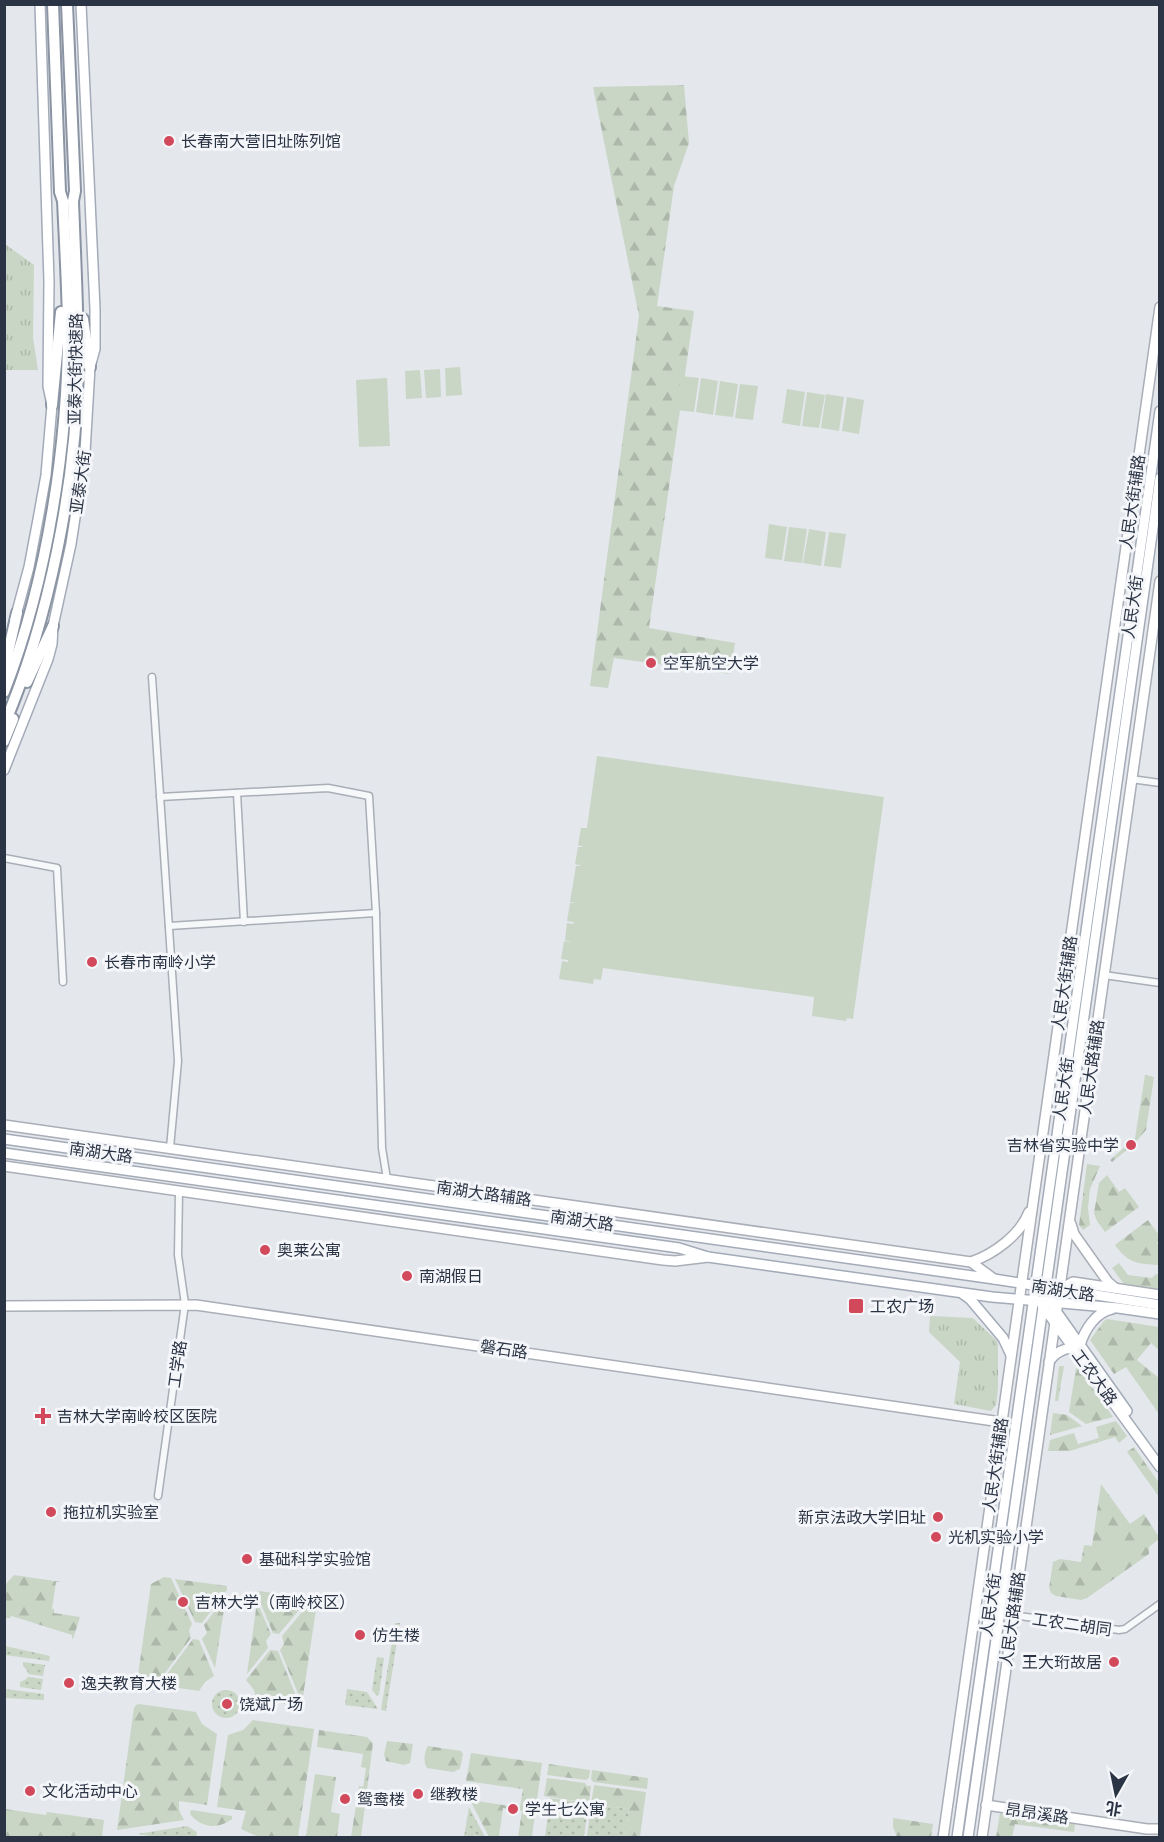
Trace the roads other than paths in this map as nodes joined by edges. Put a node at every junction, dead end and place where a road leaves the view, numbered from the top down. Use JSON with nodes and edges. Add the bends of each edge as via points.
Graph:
{"nodes":[{"id":1,"x":53,"y":4,"type":"edge"},
{"id":2,"x":67,"y":4,"type":"edge"},
{"id":3,"x":81,"y":4,"type":"edge"},
{"id":4,"x":37,"y":5,"type":"edge"},
{"id":5,"x":75,"y":190,"type":"junction"},
{"id":6,"x":60,"y":192,"type":"junction"},
{"id":7,"x":1160,"y":308,"type":"edge"},
{"id":8,"x":90,"y":367,"type":"junction"},
{"id":9,"x":52,"y":405,"type":"junction"},
{"id":10,"x":1160,"y":411,"type":"edge"},
{"id":11,"x":1160,"y":478,"type":"edge"},
{"id":12,"x":1159,"y":588,"type":"edge"},
{"id":13,"x":17,"y":614,"type":"junction"},
{"id":14,"x":53,"y":626,"type":"junction"},
{"id":15,"x":4,"y":644,"type":"edge"},
{"id":16,"x":4,"y":670,"type":"edge"},
{"id":17,"x":152,"y":676,"type":"dead end"},
{"id":18,"x":4,"y":692,"type":"edge"},
{"id":19,"x":4,"y":725,"type":"edge"},
{"id":20,"x":4,"y":741,"type":"edge"},
{"id":21,"x":4,"y":770,"type":"edge"},
{"id":22,"x":1131,"y":779,"type":"junction"},
{"id":23,"x":1160,"y":783,"type":"edge"},
{"id":24,"x":237,"y":793,"type":"junction"},
{"id":25,"x":160,"y":797,"type":"junction"},
{"id":26,"x":4,"y":858,"type":"edge"},
{"id":27,"x":376,"y":913,"type":"junction"},
{"id":28,"x":244,"y":922,"type":"junction"},
{"id":29,"x":169,"y":926,"type":"junction"},
{"id":30,"x":1104,"y":975,"type":"junction"},
{"id":31,"x":63,"y":982,"type":"dead end"},
{"id":32,"x":1160,"y":983,"type":"edge"},
{"id":33,"x":4,"y":1125,"type":"edge"},
{"id":34,"x":4,"y":1139,"type":"edge"},
{"id":35,"x":170,"y":1148,"type":"junction"},
{"id":36,"x":4,"y":1153,"type":"edge"},
{"id":37,"x":4,"y":1166,"type":"edge"},
{"id":38,"x":387,"y":1179,"type":"junction"},
{"id":39,"x":179,"y":1191,"type":"junction"},
{"id":40,"x":1033,"y":1201,"type":"junction"},
{"id":41,"x":1071,"y":1209,"type":"junction"},
{"id":42,"x":708,"y":1257,"type":"junction"},
{"id":43,"x":971,"y":1262,"type":"junction"},
{"id":44,"x":994,"y":1279,"type":"junction"},
{"id":45,"x":1021,"y":1283,"type":"junction"},
{"id":46,"x":1040,"y":1286,"type":"junction"},
{"id":47,"x":1115,"y":1288,"type":"junction"},
{"id":48,"x":1059,"y":1290,"type":"junction"},
{"id":49,"x":955,"y":1291,"type":"junction"},
{"id":50,"x":1160,"y":1295,"type":"edge"},
{"id":51,"x":1019,"y":1299,"type":"junction"},
{"id":52,"x":185,"y":1304,"type":"junction"},
{"id":53,"x":1160,"y":1305,"type":"edge"},
{"id":54,"x":4,"y":1306,"type":"edge"},
{"id":55,"x":1047,"y":1306,"type":"junction"},
{"id":56,"x":1118,"y":1308,"type":"junction"},
{"id":57,"x":1160,"y":1314,"type":"edge"},
{"id":58,"x":1078,"y":1347,"type":"junction"},
{"id":59,"x":1011,"y":1355,"type":"junction"},
{"id":60,"x":1049,"y":1362,"type":"junction"},
{"id":61,"x":1001,"y":1422,"type":"junction"},
{"id":62,"x":1160,"y":1457,"type":"edge"},
{"id":63,"x":1160,"y":1467,"type":"edge"},
{"id":64,"x":158,"y":1496,"type":"dead end"},
{"id":65,"x":1160,"y":1604,"type":"edge"},
{"id":66,"x":1013,"y":1615,"type":"junction"},
{"id":67,"x":986,"y":1805,"type":"junction"},
{"id":68,"x":1160,"y":1829,"type":"edge"},
{"id":69,"x":943,"y":1838,"type":"edge"},
{"id":70,"x":957,"y":1838,"type":"edge"},
{"id":71,"x":968,"y":1838,"type":"edge"},
{"id":72,"x":981,"y":1838,"type":"edge"}],
"edges":[{"from":1,"to":6,"type":"highway","name":"亚泰大街快速路"},
{"from":2,"to":5,"type":"highway","name":"亚泰大街快速路"},
{"from":3,"to":8,"type":"main road","name":"亚泰大街","via":[[95,309],[95,349]]},
{"from":4,"to":9,"type":"main road","via":[[49,281],[48,386]]},
{"from":5,"to":8,"type":"highway","via":[[80,201],[84,331]]},
{"from":5,"to":19,"type":"highway","name":"亚泰大街快速路","via":[[78,367],[70,475],[45,601]]},
{"from":6,"to":9,"type":"highway","via":[[57,202],[61,317]]},
{"from":6,"to":18,"type":"highway","name":"亚泰大街快速路","via":[[68,321],[59,464],[40,573]]},
{"from":7,"to":40,"type":"main road","name":"人民大街辅路"},
{"from":8,"to":14,"type":"main road","name":"亚泰大街","via":[[85,452]]},
{"from":9,"to":13,"type":"main road","via":[[46,475]]},
{"from":10,"to":46,"type":"main road","name":"人民大街"},
{"from":11,"to":46,"type":"main road","name":"人民大街"},
{"from":12,"to":22,"type":"main road","name":"人民大路辅路"},
{"from":13,"to":15,"type":"main road"},
{"from":13,"to":16,"type":"highway"},
{"from":14,"to":20,"type":"highway"},
{"from":14,"to":21,"type":"main road","name":"亚泰大街","via":[[48,659]]},
{"from":17,"to":25,"type":"street"},
{"from":22,"to":23,"type":"street"},
{"from":22,"to":30,"type":"main road","name":"人民大路辅路"},
{"from":24,"to":25,"type":"street"},
{"from":24,"to":27,"type":"street","via":[[328,788],[369,796]]},
{"from":24,"to":28,"type":"street"},
{"from":25,"to":29,"type":"street"},
{"from":26,"to":31,"type":"street","via":[[57,868]]},
{"from":27,"to":28,"type":"street"},
{"from":27,"to":38,"type":"street","via":[[382,1148]]},
{"from":28,"to":29,"type":"street"},
{"from":29,"to":35,"type":"street","via":[[178,1060]]},
{"from":30,"to":32,"type":"street"},
{"from":30,"to":41,"type":"main road","name":"人民大路辅路"},
{"from":33,"to":35,"type":"main road","name":"南湖大路辅路"},
{"from":34,"to":44,"type":"main road","name":"南湖大路"},
{"from":35,"to":38,"type":"main road","name":"南湖大路辅路"},
{"from":36,"to":42,"type":"main road","name":"南湖大路","via":[[679,1248]]},
{"from":37,"to":39,"type":"main road"},
{"from":38,"to":43,"type":"main road","name":"南湖大路辅路"},
{"from":39,"to":42,"type":"main road","via":[[663,1260]]},
{"from":39,"to":52,"type":"street","name":"工学路","via":[[178,1255]]},
{"from":40,"to":43,"type":"main road","via":[[1015,1233],[989,1256]]},
{"from":40,"to":45,"type":"main road","name":"人民大街辅路"},
{"from":41,"to":47,"type":"main road","via":[[1074,1234]]},
{"from":41,"to":48,"type":"main road","name":"人民大路辅路"},
{"from":42,"to":49,"type":"main road","name":"南湖大路"},
{"from":43,"to":44,"type":"main road","name":"南湖大路辅路"},
{"from":44,"to":45,"type":"main road","name":"南湖大路"},
{"from":45,"to":46,"type":"main road","name":"南湖大路"},
{"from":45,"to":51,"type":"main road","name":"人民大街辅路"},
{"from":46,"to":48,"type":"main road","name":"南湖大路"},
{"from":46,"to":55,"type":"main road","name":"工农大路"},
{"from":47,"to":48,"type":"main road","via":[[1073,1282]]},
{"from":47,"to":50,"type":"main road"},
{"from":48,"to":53,"type":"main road","name":"南湖大路"},
{"from":48,"to":55,"type":"main road","name":"人民大路辅路"},
{"from":49,"to":51,"type":"main road","name":"南湖大路"},
{"from":49,"to":59,"type":"main road","via":[[970,1299],[1003,1338]]},
{"from":51,"to":55,"type":"main road","name":"南湖大路"},
{"from":51,"to":59,"type":"main road","name":"人民大街辅路"},
{"from":52,"to":54,"type":"main road","name":"磐石路"},
{"from":52,"to":61,"type":"main road","name":"磐石路"},
{"from":52,"to":64,"type":"street","name":"工学路"},
{"from":55,"to":56,"type":"main road","name":"南湖大路"},
{"from":55,"to":58,"type":"main road","name":"工农大路"},
{"from":55,"to":60,"type":"main road","name":"人民大路辅路"},
{"from":55,"to":70,"type":"main road","name":"人民大街"},
{"from":55,"to":71,"type":"main road","name":"人民大街"},
{"from":56,"to":57,"type":"main road","name":"南湖大路"},
{"from":56,"to":58,"type":"main road","via":[[1098,1315]]},
{"from":58,"to":60,"type":"main road","via":[[1060,1351]]},
{"from":58,"to":62,"type":"main road","name":"工农大路"},
{"from":58,"to":63,"type":"main road","name":"工农大路"},
{"from":59,"to":61,"type":"main road","name":"人民大街辅路"},
{"from":60,"to":66,"type":"main road","name":"人民大路辅路"},
{"from":61,"to":69,"type":"main road","name":"人民大街辅路"},
{"from":65,"to":66,"type":"street","name":"工农二胡同","via":[[1119,1630]]},
{"from":66,"to":67,"type":"main road","name":"人民大路辅路"},
{"from":67,"to":68,"type":"main road","name":"昂昂溪路"},
{"from":67,"to":72,"type":"main road","name":"人民大路辅路"}]}
